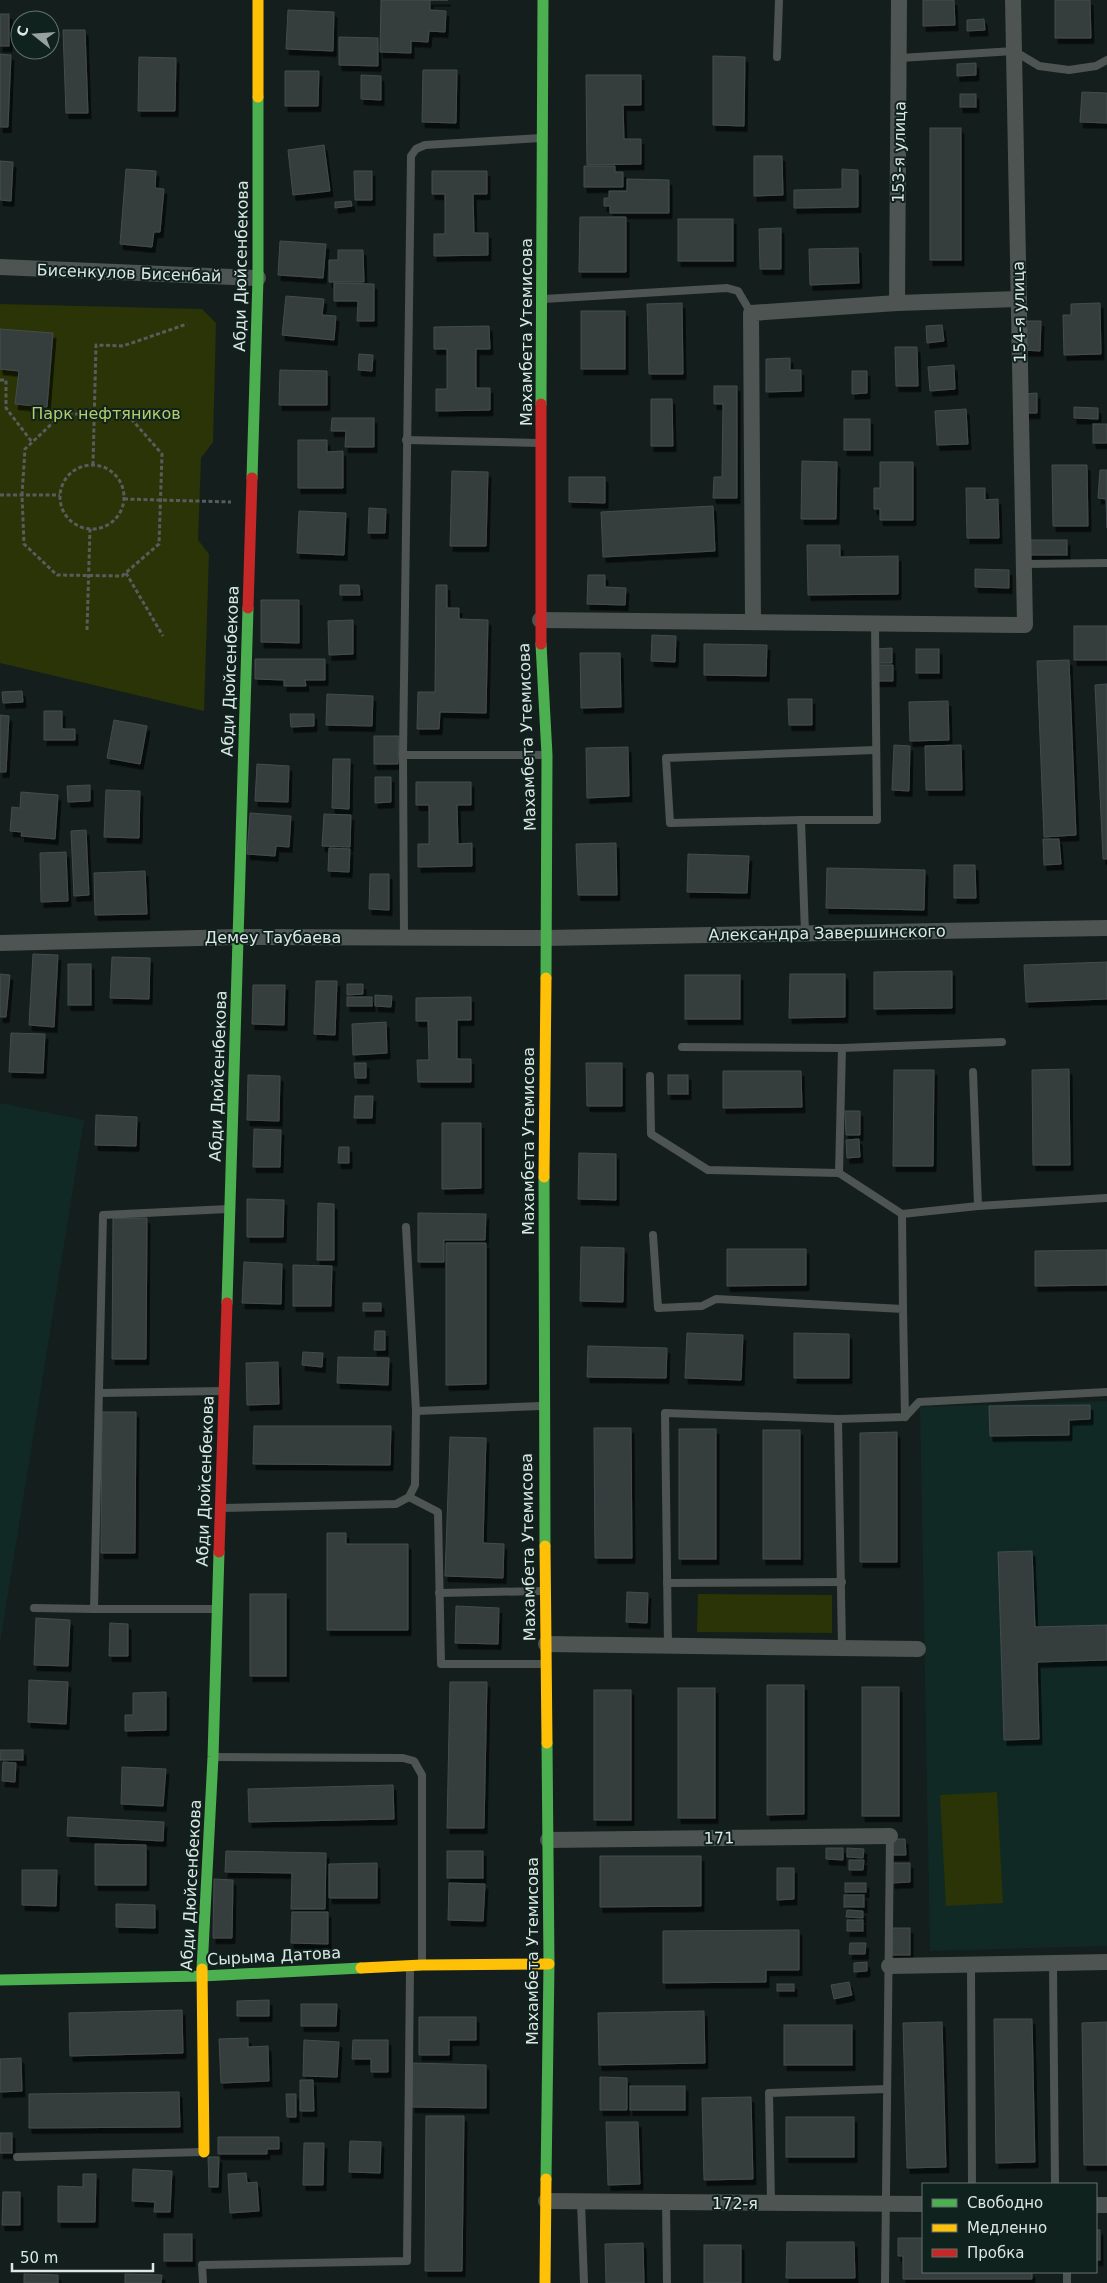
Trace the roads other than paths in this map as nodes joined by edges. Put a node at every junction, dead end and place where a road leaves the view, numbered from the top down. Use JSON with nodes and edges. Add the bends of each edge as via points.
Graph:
{"nodes":[{"id":1,"x":258,"y":0,"type":"edge"},
{"id":2,"x":543,"y":0,"type":"edge"},
{"id":3,"x":779,"y":0,"type":"edge"},
{"id":4,"x":899,"y":0,"type":"edge"},
{"id":5,"x":1013,"y":0,"type":"edge"},
{"id":6,"x":1014,"y":51,"type":"junction"},
{"id":7,"x":777,"y":57,"type":"dead end"},
{"id":8,"x":900,"y":58,"type":"junction"},
{"id":9,"x":1107,"y":60,"type":"edge"},
{"id":10,"x":543,"y":138,"type":"junction"},
{"id":11,"x":0,"y":267,"type":"edge"},
{"id":12,"x":258,"y":278,"type":"junction"},
{"id":13,"x":542,"y":299,"type":"junction"},
{"id":14,"x":1019,"y":299,"type":"junction"},
{"id":15,"x":897,"y":304,"type":"junction"},
{"id":16,"x":751,"y":313,"type":"junction"},
{"id":17,"x":406,"y":440,"type":"junction"},
{"id":18,"x":542,"y":443,"type":"junction"},
{"id":19,"x":1107,"y":563,"type":"edge"},
{"id":20,"x":1024,"y":564,"type":"junction"},
{"id":21,"x":540,"y":620,"type":"junction"},
{"id":22,"x":753,"y":622,"type":"junction"},
{"id":23,"x":875,"y":623,"type":"junction"},
{"id":24,"x":875,"y":750,"type":"junction"},
{"id":25,"x":403,"y":755,"type":"junction"},
{"id":26,"x":547,"y":755,"type":"junction"},
{"id":27,"x":801,"y":820,"type":"junction"},
{"id":28,"x":1107,"y":928,"type":"edge"},
{"id":29,"x":805,"y":933,"type":"junction"},
{"id":30,"x":238,"y":937,"type":"junction"},
{"id":31,"x":404,"y":937,"type":"junction"},
{"id":32,"x":546,"y":938,"type":"junction"},
{"id":33,"x":0,"y":943,"type":"edge"},
{"id":34,"x":1002,"y":1042,"type":"dead end"},
{"id":35,"x":682,"y":1047,"type":"dead end"},
{"id":36,"x":842,"y":1048,"type":"junction"},
{"id":37,"x":973,"y":1072,"type":"dead end"},
{"id":38,"x":650,"y":1076,"type":"dead end"},
{"id":39,"x":839,"y":1173,"type":"junction"},
{"id":40,"x":1106,"y":1198,"type":"edge"},
{"id":41,"x":978,"y":1206,"type":"junction"},
{"id":42,"x":230,"y":1209,"type":"junction"},
{"id":43,"x":902,"y":1214,"type":"junction"},
{"id":44,"x":406,"y":1227,"type":"dead end"},
{"id":45,"x":653,"y":1236,"type":"dead end"},
{"id":46,"x":903,"y":1309,"type":"junction"},
{"id":47,"x":224,"y":1391,"type":"junction"},
{"id":48,"x":1107,"y":1392,"type":"edge"},
{"id":49,"x":99,"y":1393,"type":"junction"},
{"id":50,"x":543,"y":1406,"type":"junction"},
{"id":51,"x":416,"y":1411,"type":"junction"},
{"id":52,"x":905,"y":1417,"type":"junction"},
{"id":53,"x":838,"y":1419,"type":"junction"},
{"id":54,"x":409,"y":1497,"type":"junction"},
{"id":55,"x":221,"y":1508,"type":"junction"},
{"id":56,"x":842,"y":1582,"type":"junction"},
{"id":57,"x":667,"y":1583,"type":"junction"},
{"id":58,"x":545,"y":1591,"type":"junction"},
{"id":59,"x":439,"y":1593,"type":"junction"},
{"id":60,"x":34,"y":1608,"type":"dead end"},
{"id":61,"x":94,"y":1609,"type":"junction"},
{"id":62,"x":218,"y":1610,"type":"junction"},
{"id":63,"x":546,"y":1644,"type":"junction"},
{"id":64,"x":668,"y":1646,"type":"junction"},
{"id":65,"x":842,"y":1648,"type":"junction"},
{"id":66,"x":918,"y":1649,"type":"dead end"},
{"id":67,"x":546,"y":1664,"type":"junction"},
{"id":68,"x":213,"y":1757,"type":"junction"},
{"id":69,"x":890,"y":1836,"type":"joint"},
{"id":70,"x":548,"y":1840,"type":"junction"},
{"id":71,"x":1107,"y":1962,"type":"edge"},
{"id":72,"x":549,"y":1964,"type":"junction"},
{"id":73,"x":1053,"y":1964,"type":"junction"},
{"id":74,"x":422,"y":1965,"type":"junction"},
{"id":75,"x":410,"y":1966,"type":"junction"},
{"id":76,"x":889,"y":1966,"type":"junction"},
{"id":77,"x":971,"y":1966,"type":"junction"},
{"id":78,"x":202,"y":1976,"type":"junction"},
{"id":79,"x":0,"y":1980,"type":"edge"},
{"id":80,"x":886,"y":2089,"type":"junction"},
{"id":81,"x":204,"y":2152,"type":"joint"},
{"id":82,"x":17,"y":2157,"type":"dead end"},
{"id":83,"x":972,"y":2183,"type":"edge"},
{"id":84,"x":1055,"y":2183,"type":"edge"},
{"id":85,"x":546,"y":2201,"type":"junction"},
{"id":86,"x":581,"y":2202,"type":"junction"},
{"id":87,"x":666,"y":2202,"type":"junction"},
{"id":88,"x":770,"y":2203,"type":"junction"},
{"id":89,"x":886,"y":2203,"type":"junction"},
{"id":90,"x":922,"y":2204,"type":"edge"},
{"id":91,"x":203,"y":2283,"type":"edge"},
{"id":92,"x":545,"y":2283,"type":"edge"},
{"id":93,"x":584,"y":2283,"type":"edge"},
{"id":94,"x":667,"y":2283,"type":"edge"},
{"id":95,"x":885,"y":2283,"type":"edge"}],
"edges":[{"from":1,"to":12,"type":"street","name":"Абди Дюйсенбекова"},
{"from":2,"to":10,"type":"street","name":"Махамбета Утемисова"},
{"from":3,"to":7,"type":"lane"},
{"from":4,"to":8,"type":"street","name":"153-я улица"},
{"from":5,"to":6,"type":"street","name":"154-я улица"},
{"from":6,"to":8,"type":"lane"},
{"from":6,"to":9,"type":"lane","via":[[1039,66],[1069,70],[1096,66]]},
{"from":6,"to":14,"type":"street","name":"154-я улица"},
{"from":8,"to":15,"type":"street","name":"153-я улица"},
{"from":10,"to":13,"type":"street","name":"Махамбета Утемисова"},
{"from":10,"to":17,"type":"lane","via":[[425,145],[416,149],[412,156]]},
{"from":11,"to":12,"type":"street","name":"Бисенкулов Бисенбай"},
{"from":12,"to":30,"type":"street","name":"Абди Дюйсенбекова"},
{"from":13,"to":16,"type":"lane","via":[[727,288],[738,291]]},
{"from":13,"to":18,"type":"street","name":"Махамбета Утемисова"},
{"from":14,"to":15,"type":"street"},
{"from":14,"to":20,"type":"street","name":"154-я улица"},
{"from":15,"to":16,"type":"street"},
{"from":16,"to":22,"type":"street"},
{"from":17,"to":18,"type":"lane"},
{"from":17,"to":25,"type":"lane"},
{"from":18,"to":21,"type":"street","name":"Махамбета Утемисова"},
{"from":19,"to":20,"type":"lane"},
{"from":20,"to":23,"type":"street","name":"154-я улица","via":[[1025,624]]},
{"from":21,"to":22,"type":"street"},
{"from":21,"to":26,"type":"street","name":"Махамбета Утемисова"},
{"from":22,"to":23,"type":"street"},
{"from":23,"to":24,"type":"lane"},
{"from":24,"to":27,"type":"lane","via":[[877,820]]},
{"from":24,"to":27,"type":"lane","via":[[666,758],[670,823]]},
{"from":25,"to":26,"type":"lane"},
{"from":25,"to":31,"type":"lane"},
{"from":26,"to":32,"type":"street","name":"Махамбета Утемисова"},
{"from":27,"to":29,"type":"lane"},
{"from":28,"to":29,"type":"street","name":"Александра Завершинского"},
{"from":29,"to":32,"type":"street","name":"Александра Завершинского"},
{"from":30,"to":31,"type":"street","name":"Демеу Таубаева"},
{"from":30,"to":33,"type":"street","name":"Демеу Таубаева"},
{"from":30,"to":42,"type":"street","name":"Абди Дюйсенбекова"},
{"from":31,"to":32,"type":"street","name":"Демеу Таубаева"},
{"from":32,"to":50,"type":"street","name":"Махамбета Утемисова"},
{"from":34,"to":36,"type":"lane"},
{"from":35,"to":36,"type":"lane"},
{"from":36,"to":39,"type":"lane"},
{"from":37,"to":41,"type":"lane"},
{"from":38,"to":39,"type":"lane","via":[[651,1134],[708,1170]]},
{"from":39,"to":43,"type":"lane"},
{"from":40,"to":41,"type":"lane"},
{"from":41,"to":43,"type":"lane"},
{"from":42,"to":47,"type":"street","name":"Абди Дюйсенбекова"},
{"from":42,"to":49,"type":"lane","via":[[103,1214]]},
{"from":43,"to":46,"type":"lane"},
{"from":44,"to":51,"type":"lane"},
{"from":45,"to":46,"type":"lane","via":[[658,1308],[702,1306],[716,1299]]},
{"from":46,"to":52,"type":"lane"},
{"from":47,"to":49,"type":"lane"},
{"from":47,"to":55,"type":"street","name":"Абди Дюйсенбекова"},
{"from":48,"to":52,"type":"lane","via":[[919,1402]]},
{"from":49,"to":61,"type":"lane"},
{"from":50,"to":51,"type":"lane"},
{"from":50,"to":58,"type":"street","name":"Махамбета Утемисова"},
{"from":51,"to":54,"type":"lane","via":[[415,1485]]},
{"from":52,"to":53,"type":"lane"},
{"from":53,"to":56,"type":"lane"},
{"from":53,"to":57,"type":"lane","via":[[665,1413]]},
{"from":54,"to":55,"type":"lane","via":[[396,1504]]},
{"from":54,"to":59,"type":"lane","via":[[438,1512]]},
{"from":55,"to":62,"type":"street","name":"Абди Дюйсенбекова"},
{"from":56,"to":57,"type":"lane"},
{"from":56,"to":65,"type":"lane"},
{"from":57,"to":64,"type":"lane"},
{"from":58,"to":59,"type":"lane"},
{"from":58,"to":63,"type":"street","name":"Махамбета Утемисова"},
{"from":59,"to":67,"type":"lane","via":[[441,1664]]},
{"from":60,"to":61,"type":"lane"},
{"from":61,"to":62,"type":"lane"},
{"from":62,"to":68,"type":"street","name":"Абди Дюйсенбекова"},
{"from":63,"to":64,"type":"street"},
{"from":63,"to":67,"type":"street","name":"Махамбета Утемисова"},
{"from":64,"to":65,"type":"street"},
{"from":65,"to":66,"type":"street"},
{"from":67,"to":70,"type":"street","name":"Махамбета Утемисова"},
{"from":68,"to":74,"type":"lane","via":[[403,1758],[414,1761],[422,1775]]},
{"from":68,"to":78,"type":"street","name":"Абди Дюйсенбекова"},
{"from":69,"to":70,"type":"street","name":"171"},
{"from":69,"to":76,"type":"lane"},
{"from":70,"to":72,"type":"street","name":"Махамбета Утемисова"},
{"from":71,"to":73,"type":"street"},
{"from":72,"to":74,"type":"street","name":"Сырыма Датова"},
{"from":72,"to":85,"type":"street","name":"Махамбета Утемисова"},
{"from":73,"to":77,"type":"street"},
{"from":73,"to":84,"type":"lane"},
{"from":74,"to":75,"type":"street","name":"Сырыма Датова"},
{"from":75,"to":78,"type":"street","name":"Сырыма Датова"},
{"from":75,"to":91,"type":"lane","via":[[407,2261],[202,2265]]},
{"from":76,"to":77,"type":"street"},
{"from":76,"to":80,"type":"lane"},
{"from":77,"to":83,"type":"lane"},
{"from":78,"to":79,"type":"street","name":"Сырыма Датова"},
{"from":78,"to":81,"type":"street","name":"Абди Дюйсенбекова"},
{"from":80,"to":88,"type":"lane","via":[[769,2093]]},
{"from":80,"to":89,"type":"lane"},
{"from":81,"to":82,"type":"lane"},
{"from":85,"to":86,"type":"street","name":"172-я"},
{"from":85,"to":92,"type":"street","name":"Махамбета Утемисова"},
{"from":86,"to":87,"type":"street","name":"172-я"},
{"from":86,"to":93,"type":"lane"},
{"from":87,"to":88,"type":"street","name":"172-я"},
{"from":87,"to":94,"type":"lane"},
{"from":88,"to":89,"type":"street","name":"172-я"},
{"from":89,"to":90,"type":"street","name":"172-я"},
{"from":89,"to":95,"type":"lane"}]}
